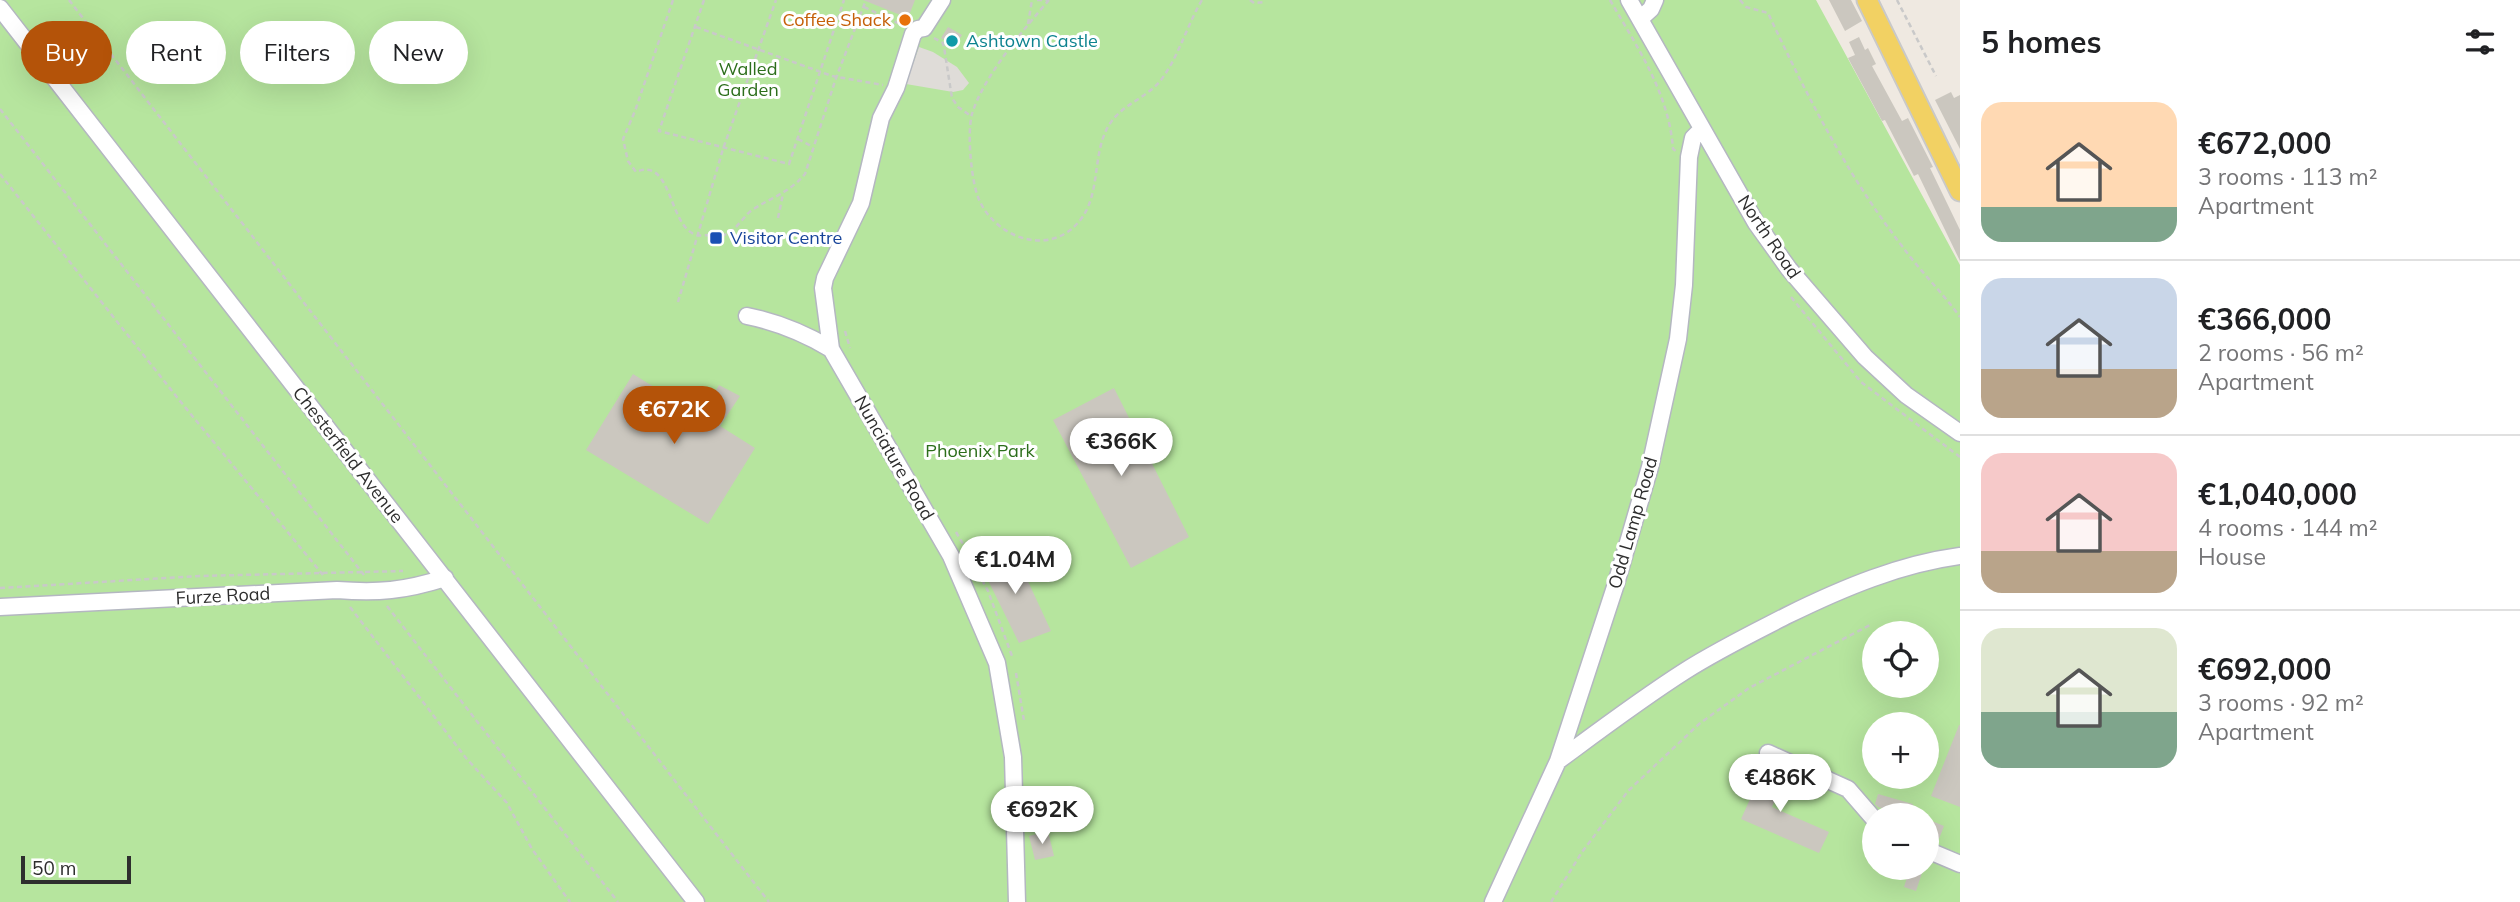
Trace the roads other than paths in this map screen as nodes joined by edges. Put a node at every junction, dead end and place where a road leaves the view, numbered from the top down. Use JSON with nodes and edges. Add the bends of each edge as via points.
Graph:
{"nodes":[{"id":1,"x":942,"y":0,"type":"edge"},
{"id":2,"x":1629,"y":0,"type":"edge"},
{"id":3,"x":1654,"y":0,"type":"edge"},
{"id":4,"x":1867,"y":0,"type":"edge"},
{"id":5,"x":0,"y":8,"type":"edge"},
{"id":6,"x":1640,"y":19,"type":"junction"},
{"id":7,"x":1702,"y":130,"type":"junction"},
{"id":8,"x":1960,"y":191,"type":"edge"},
{"id":9,"x":747,"y":316,"type":"dead end"},
{"id":10,"x":831,"y":349,"type":"junction"},
{"id":11,"x":1960,"y":433,"type":"edge"},
{"id":12,"x":1960,"y":556,"type":"edge"},
{"id":13,"x":445,"y":578,"type":"junction"},
{"id":14,"x":0,"y":607,"type":"edge"},
{"id":15,"x":1768,"y":752,"type":"dead end"},
{"id":16,"x":1558,"y":761,"type":"junction"},
{"id":17,"x":1862,"y":805,"type":"edge"},
{"id":18,"x":1939,"y":855,"type":"edge"},
{"id":19,"x":1960,"y":864,"type":"edge"},
{"id":20,"x":696,"y":902,"type":"edge"},
{"id":21,"x":1017,"y":902,"type":"edge"},
{"id":22,"x":1493,"y":902,"type":"edge"}],
"edges":[{"from":1,"to":10,"type":"street","via":[[924,28],[913,34],[881,118],[861,203],[825,278]]},
{"from":2,"to":6,"type":"street","name":"North Road"},
{"from":3,"to":6,"type":"street"},
{"from":4,"to":8,"type":"main road"},
{"from":5,"to":13,"type":"street","name":"Chesterfield Avenue"},
{"from":6,"to":7,"type":"street","name":"North Road"},
{"from":7,"to":11,"type":"street","name":"North Road","via":[[1756,223],[1817,304],[1906,395]]},
{"from":7,"to":16,"type":"street","name":"Odd Lamp Road","via":[[1693,138],[1689,157],[1682,299],[1665,403],[1634,524]]},
{"from":9,"to":10,"type":"street","via":[[810,336]]},
{"from":10,"to":21,"type":"street","name":"Nunciature Road","via":[[951,556],[997,663],[1013,757]]},
{"from":12,"to":16,"type":"street","via":[[1927,560],[1863,581],[1734,642],[1647,696]]},
{"from":13,"to":14,"type":"street","name":"Furze Road","via":[[377,593],[337,590]]},
{"from":13,"to":20,"type":"street","name":"Chesterfield Avenue"},
{"from":15,"to":17,"type":"street","via":[[1849,789]]},
{"from":16,"to":22,"type":"street","name":"Odd Lamp Road"},
{"from":18,"to":19,"type":"street"}]}
